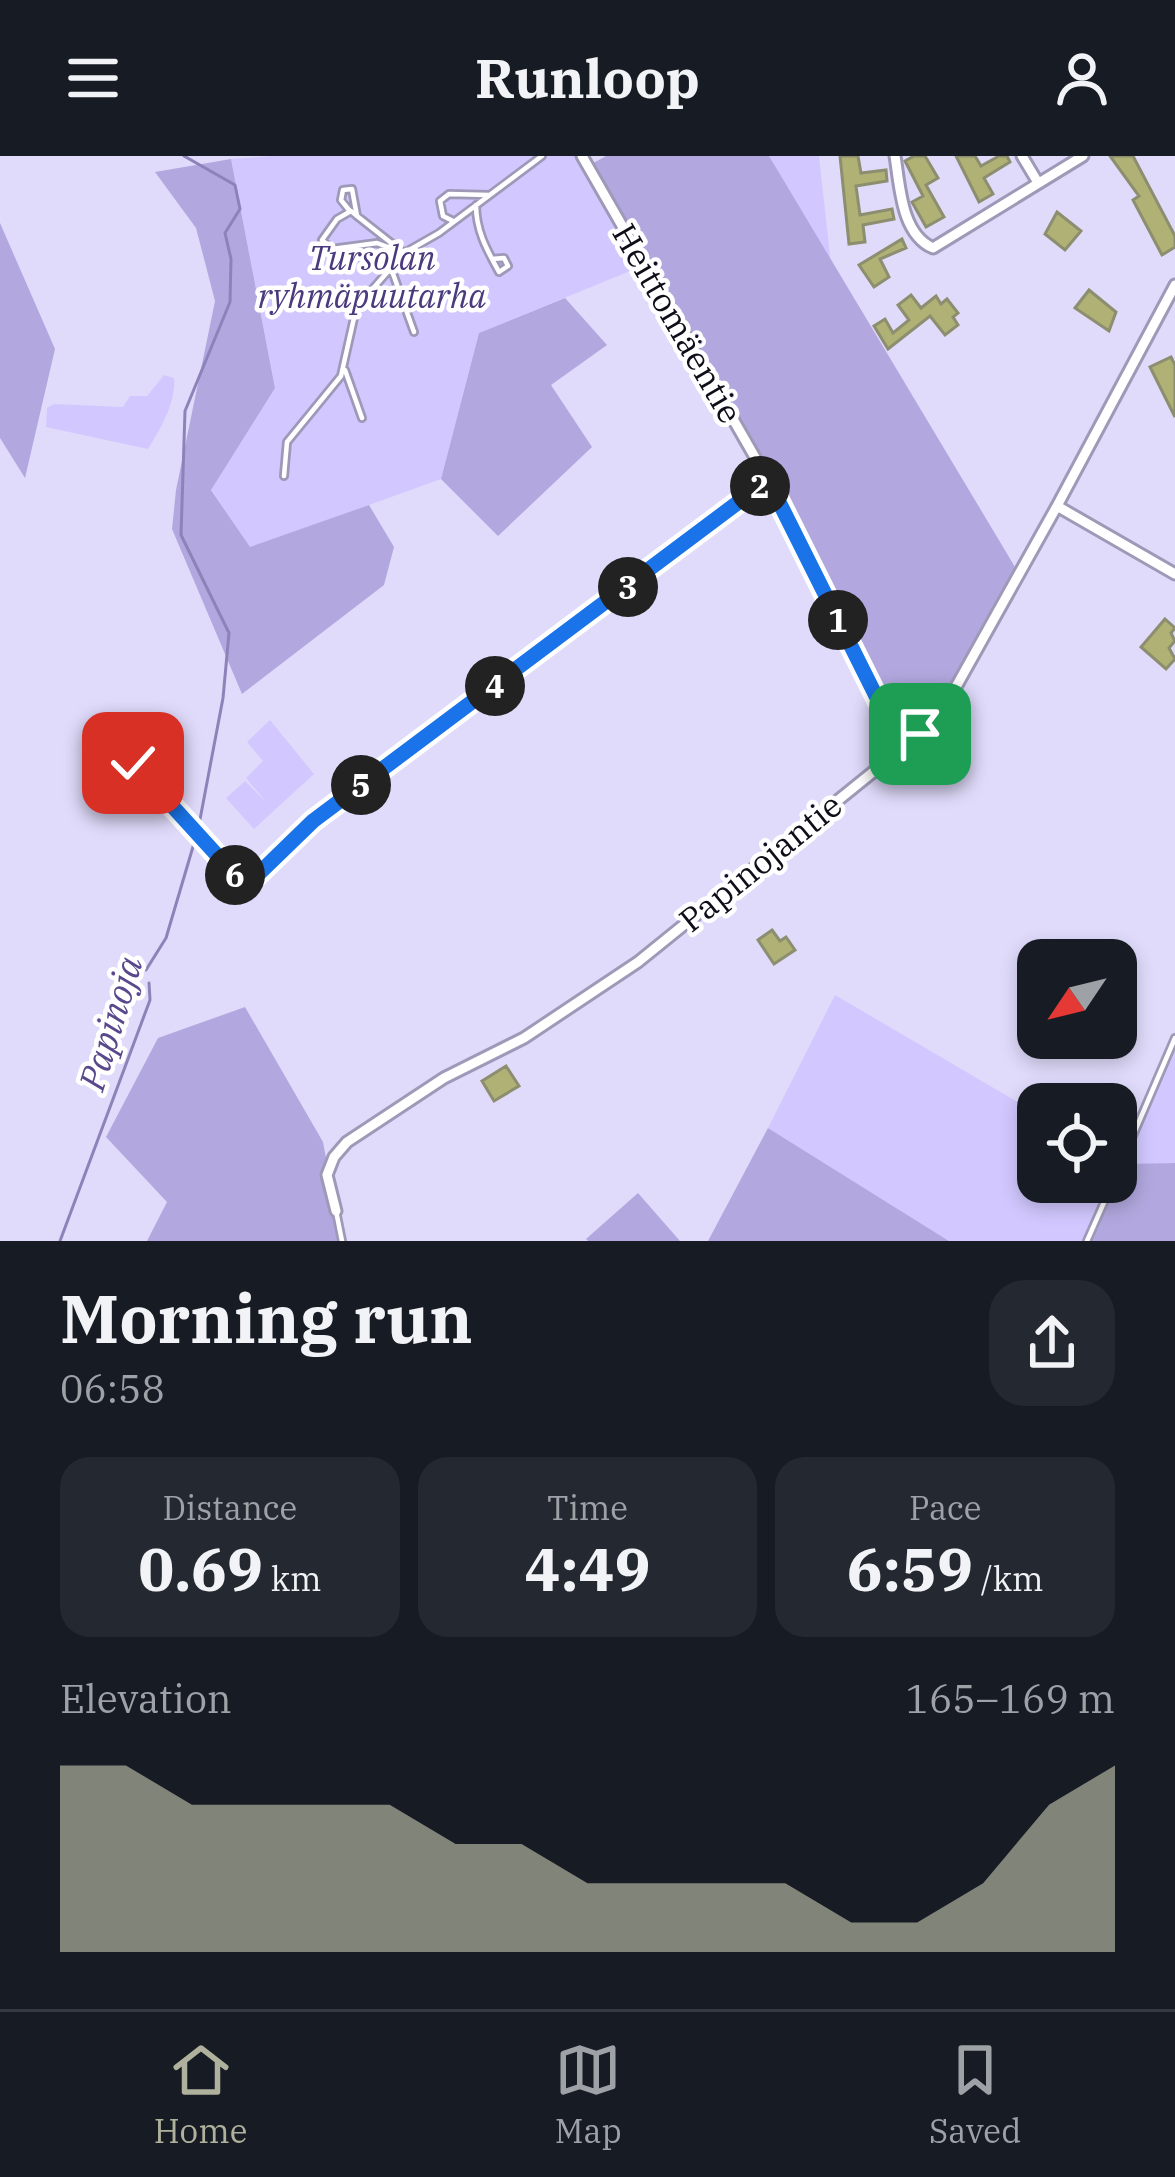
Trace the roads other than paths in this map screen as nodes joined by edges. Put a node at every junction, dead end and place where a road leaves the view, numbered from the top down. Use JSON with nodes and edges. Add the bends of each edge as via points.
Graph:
{"nodes":[{"id":1,"x":542,"y":156,"type":"edge"},
{"id":2,"x":582,"y":156,"type":"edge"},
{"id":3,"x":895,"y":156,"type":"edge"},
{"id":4,"x":1022,"y":156,"type":"edge"},
{"id":5,"x":1083,"y":156,"type":"edge"},
{"id":6,"x":1037,"y":181,"type":"junction"},
{"id":7,"x":489,"y":195,"type":"junction"},
{"id":8,"x":476,"y":206,"type":"junction"},
{"id":9,"x":454,"y":222,"type":"junction"},
{"id":10,"x":404,"y":253,"type":"junction"},
{"id":11,"x":492,"y":260,"type":"dead end"},
{"id":12,"x":393,"y":265,"type":"junction"},
{"id":13,"x":1175,"y":285,"type":"edge"},
{"id":14,"x":414,"y":332,"type":"dead end"},
{"id":15,"x":344,"y":365,"type":"junction"},
{"id":16,"x":362,"y":418,"type":"dead end"},
{"id":17,"x":284,"y":476,"type":"dead end"},
{"id":18,"x":768,"y":480,"type":"junction"},
{"id":19,"x":1057,"y":506,"type":"junction"},
{"id":20,"x":1175,"y":574,"type":"edge"},
{"id":21,"x":902,"y":748,"type":"junction"},
{"id":22,"x":133,"y":763,"type":"dead end"},
{"id":23,"x":1175,"y":1038,"type":"edge"},
{"id":24,"x":1137,"y":1125,"type":"edge"},
{"id":25,"x":1103,"y":1203,"type":"edge"},
{"id":26,"x":336,"y":1210,"type":"joint"},
{"id":27,"x":342,"y":1241,"type":"edge"},
{"id":28,"x":1087,"y":1241,"type":"edge"}],
"edges":[{"from":1,"to":7,"type":"lane"},
{"from":2,"to":18,"type":"street","name":"Heittomäentie"},
{"from":3,"to":6,"type":"street","via":[[908,223],[933,248]]},
{"from":4,"to":6,"type":"street"},
{"from":5,"to":6,"type":"street"},
{"from":7,"to":8,"type":"lane"},
{"from":7,"to":9,"type":"lane","via":[[449,194],[440,201]]},
{"from":8,"to":9,"type":"lane"},
{"from":8,"to":11,"type":"lane"},
{"from":9,"to":10,"type":"lane"},
{"from":10,"to":10,"type":"lane","via":[[354,213],[322,240],[332,249],[377,243]]},
{"from":10,"to":12,"type":"lane"},
{"from":12,"to":14,"type":"lane"},
{"from":12,"to":15,"type":"lane","via":[[362,300]]},
{"from":13,"to":19,"type":"street","name":"Papinojantie"},
{"from":15,"to":16,"type":"lane"},
{"from":15,"to":17,"type":"lane","via":[[287,442]]},
{"from":18,"to":21,"type":"street","name":"Heittomäentie"},
{"from":18,"to":22,"type":"street","via":[[313,821],[249,883]]},
{"from":19,"to":20,"type":"street"},
{"from":19,"to":21,"type":"street","name":"Papinojantie","via":[[952,694]]},
{"from":21,"to":26,"type":"street","name":"Papinojantie","via":[[638,962],[347,1142],[327,1175]]},
{"from":23,"to":24,"type":"lane"},
{"from":25,"to":28,"type":"lane"},
{"from":26,"to":27,"type":"lane","name":"Papinojantie"}]}
